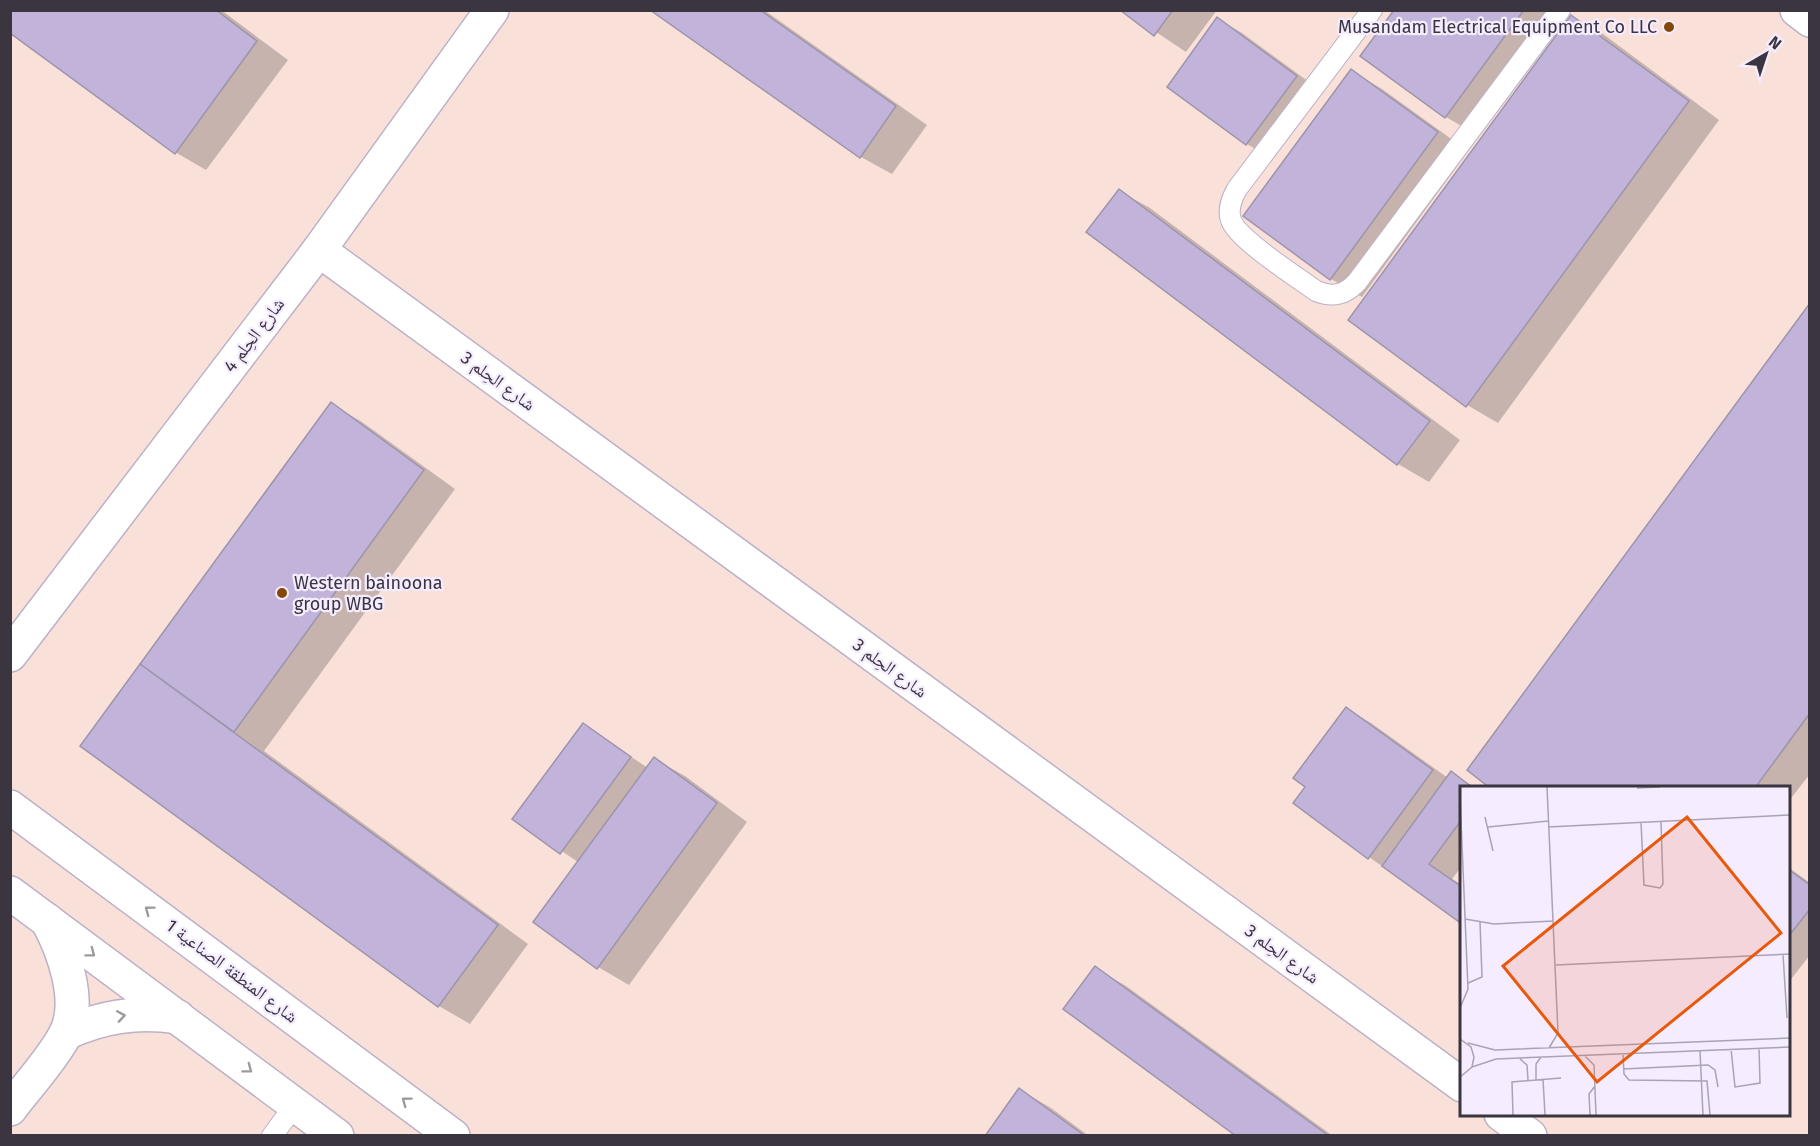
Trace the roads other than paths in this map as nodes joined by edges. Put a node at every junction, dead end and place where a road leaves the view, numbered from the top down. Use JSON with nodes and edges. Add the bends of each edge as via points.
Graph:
{"nodes":[{"id":1,"x":492,"y":10,"type":"edge"},
{"id":2,"x":1372,"y":10,"type":"edge"},
{"id":3,"x":1560,"y":10,"type":"edge"},
{"id":4,"x":1797,"y":10,"type":"edge"},
{"id":5,"x":1809,"y":20,"type":"edge"},
{"id":6,"x":319,"y":250,"type":"junction"},
{"id":7,"x":10,"y":655,"type":"edge"},
{"id":8,"x":10,"y":807,"type":"edge"},
{"id":9,"x":10,"y":893,"type":"edge"},
{"id":10,"x":47,"y":920,"type":"junction"},
{"id":11,"x":178,"y":1017,"type":"junction"},
{"id":12,"x":66,"y":1033,"type":"junction"},
{"id":13,"x":1460,"y":1085,"type":"edge"},
{"id":14,"x":295,"y":1105,"type":"junction"},
{"id":15,"x":10,"y":1109,"type":"edge"},
{"id":16,"x":1504,"y":1116,"type":"edge"},
{"id":17,"x":272,"y":1136,"type":"edge"},
{"id":18,"x":337,"y":1136,"type":"edge"},
{"id":19,"x":453,"y":1136,"type":"edge"},
{"id":20,"x":1530,"y":1136,"type":"edge"}],
"edges":[{"from":1,"to":6,"type":"street","name":"شارع الحِلم 4"},
{"from":2,"to":3,"type":"lane","via":[[1237,189],[1230,208],[1230,219],[1242,236],[1327,295],[1349,291],[1357,282]]},
{"from":4,"to":5,"type":"street"},
{"from":6,"to":7,"type":"street","name":"شارع الحِلم 4"},
{"from":6,"to":13,"type":"street","name":"شارع الحِلم 3"},
{"from":19,"to":8,"type":"street","name":"شارع المنطقة الصناعية 1","one_way":true},
{"from":9,"to":10,"type":"street"},
{"from":10,"to":11,"type":"street","one_way":true},
{"from":10,"to":12,"type":"street","via":[[66,963],[70,1010]]},
{"from":12,"to":11,"type":"street","one_way":true,"via":[[87,1023],[132,1014]]},
{"from":11,"to":14,"type":"street","one_way":true},
{"from":12,"to":15,"type":"street"},
{"from":14,"to":17,"type":"lane"},
{"from":14,"to":18,"type":"street"},
{"from":16,"to":20,"type":"street"}]}
